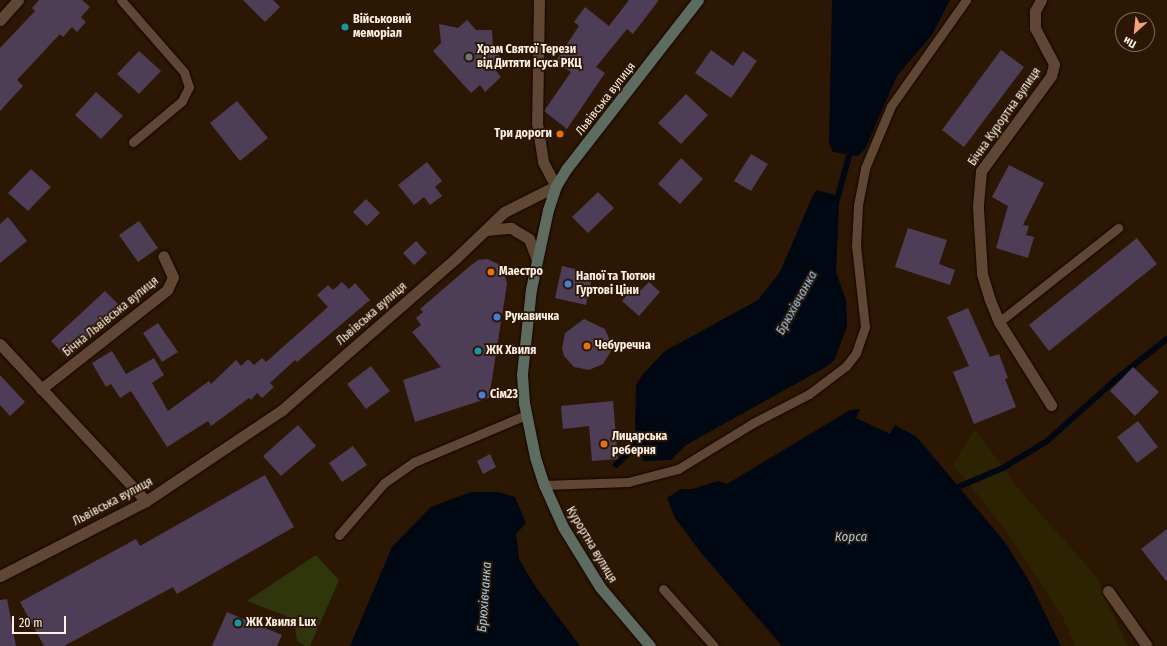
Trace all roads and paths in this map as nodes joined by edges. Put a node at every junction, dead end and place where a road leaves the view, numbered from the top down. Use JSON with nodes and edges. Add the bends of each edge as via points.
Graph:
{"nodes":[{"id":1,"x":18,"y":0,"type":"edge"},
{"id":2,"x":120,"y":0,"type":"edge"},
{"id":3,"x":540,"y":0,"type":"edge"},
{"id":4,"x":698,"y":0,"type":"edge"},
{"id":5,"x":966,"y":0,"type":"edge"},
{"id":6,"x":1041,"y":0,"type":"edge"},
{"id":7,"x":0,"y":20,"type":"edge"},
{"id":8,"x":133,"y":142,"type":"dead end"},
{"id":9,"x":556,"y":186,"type":"junction"},
{"id":10,"x":1118,"y":228,"type":"dead end"},
{"id":11,"x":486,"y":230,"type":"junction"},
{"id":12,"x":163,"y":256,"type":"dead end"},
{"id":13,"x":537,"y":260,"type":"junction"},
{"id":14,"x":999,"y":322,"type":"junction"},
{"id":15,"x":0,"y":344,"type":"edge"},
{"id":16,"x":41,"y":389,"type":"junction"},
{"id":17,"x":1051,"y":405,"type":"dead end"},
{"id":18,"x":526,"y":415,"type":"junction"},
{"id":19,"x":544,"y":485,"type":"junction"},
{"id":20,"x":146,"y":501,"type":"junction"},
{"id":21,"x":339,"y":535,"type":"dead end"},
{"id":22,"x":0,"y":576,"type":"edge"},
{"id":23,"x":663,"y":589,"type":"dead end"},
{"id":24,"x":1108,"y":591,"type":"dead end"},
{"id":25,"x":650,"y":646,"type":"edge"},
{"id":26,"x":714,"y":646,"type":"edge"},
{"id":27,"x":1147,"y":646,"type":"edge"}],
"edges":[{"from":1,"to":7,"type":"street"},
{"from":2,"to":8,"type":"lane","via":[[184,72],[189,87],[182,101]]},
{"from":3,"to":9,"type":"street","via":[[536,123],[543,162]]},
{"from":4,"to":9,"type":"main road","name":"Львівська вулиця","via":[[567,168]]},
{"from":5,"to":19,"type":"lane","via":[[891,106],[865,168],[858,205],[856,246],[865,327],[856,353],[846,366],[809,394],[753,423],[678,469],[628,482]]},
{"from":6,"to":14,"type":"street","name":"Бічна Курортна вулиця","via":[[1035,11],[1035,28],[1054,64],[1051,76],[981,171],[978,179],[982,274]]},
{"from":9,"to":11,"type":"street","name":"Львівська вулиця","via":[[504,212]]},
{"from":9,"to":13,"type":"main road","name":"Курортна вулиця"},
{"from":10,"to":14,"type":"lane"},
{"from":11,"to":13,"type":"street","via":[[511,228],[529,239]]},
{"from":11,"to":20,"type":"street","name":"Львівська вулиця","via":[[282,410]]},
{"from":12,"to":16,"type":"street","name":"Бічна Львівська вулиця","via":[[173,277],[167,290]]},
{"from":13,"to":18,"type":"main road","name":"Курортна вулиця","via":[[531,289],[522,374]]},
{"from":14,"to":17,"type":"street","name":"Бічна Курортна вулиця"},
{"from":15,"to":16,"type":"street"},
{"from":16,"to":20,"type":"street"},
{"from":18,"to":19,"type":"main road","name":"Курортна вулиця"},
{"from":18,"to":21,"type":"lane","via":[[414,462],[384,483]]},
{"from":19,"to":25,"type":"main road","name":"Курортна вулиця","via":[[563,527],[591,574]]},
{"from":20,"to":22,"type":"street","name":"Львівська вулиця"},
{"from":23,"to":26,"type":"lane"},
{"from":24,"to":27,"type":"street"}]}
